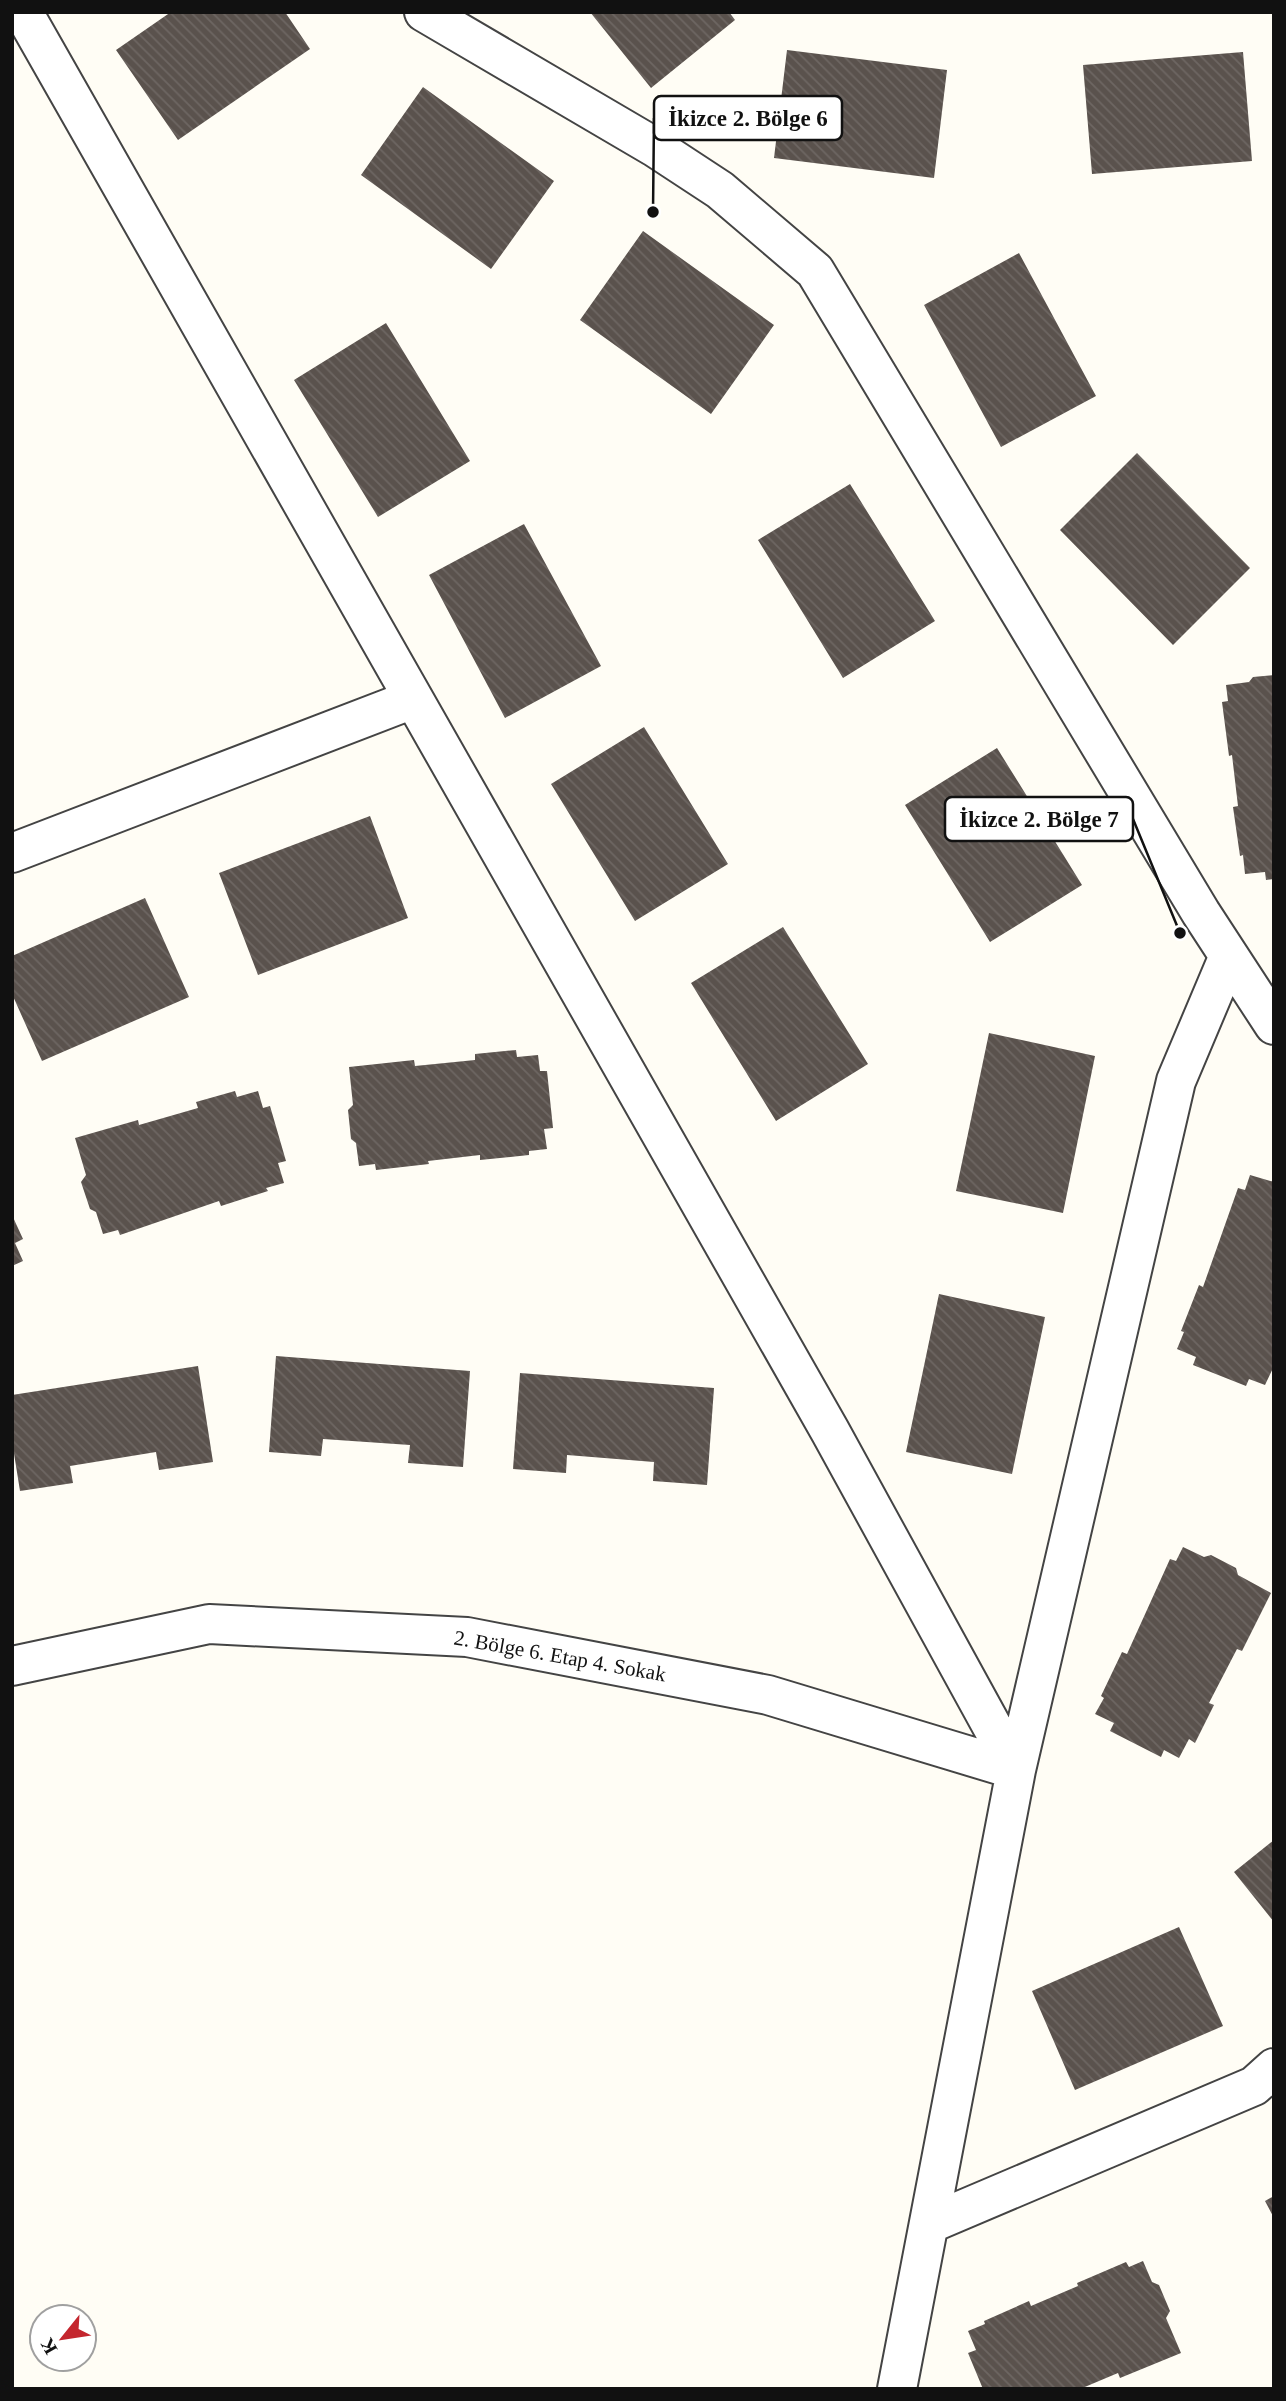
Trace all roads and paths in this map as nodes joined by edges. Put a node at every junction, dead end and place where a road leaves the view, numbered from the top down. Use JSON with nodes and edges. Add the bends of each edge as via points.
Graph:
{"nodes":[{"id":1,"x":424,"y":12,"type":"edge"},
{"id":2,"x":27,"y":15,"type":"edge"},
{"id":3,"x":413,"y":699,"type":"junction"},
{"id":4,"x":12,"y":853,"type":"edge"},
{"id":5,"x":1228,"y":958,"type":"junction"},
{"id":6,"x":1274,"y":1025,"type":"edge"},
{"id":7,"x":12,"y":1666,"type":"edge"},
{"id":8,"x":1016,"y":1770,"type":"junction"},
{"id":9,"x":1274,"y":2068,"type":"edge"},
{"id":10,"x":929,"y":2224,"type":"junction"},
{"id":11,"x":897,"y":2389,"type":"edge"}],
"edges":[{"from":1,"to":5,"type":"street","via":[[720,190],[815,271]]},
{"from":2,"to":3,"type":"street"},
{"from":3,"to":4,"type":"street"},
{"from":3,"to":8,"type":"street","via":[[830,1431]]},
{"from":5,"to":6,"type":"street"},
{"from":5,"to":8,"type":"street","via":[[1176,1081]]},
{"from":7,"to":8,"type":"street","name":"2. Bölge 6. Etap 4. Sokak","via":[[209,1624],[467,1637],[768,1695]]},
{"from":8,"to":10,"type":"street"},
{"from":9,"to":10,"type":"street","via":[[1254,2086]]},
{"from":10,"to":11,"type":"street"}]}
